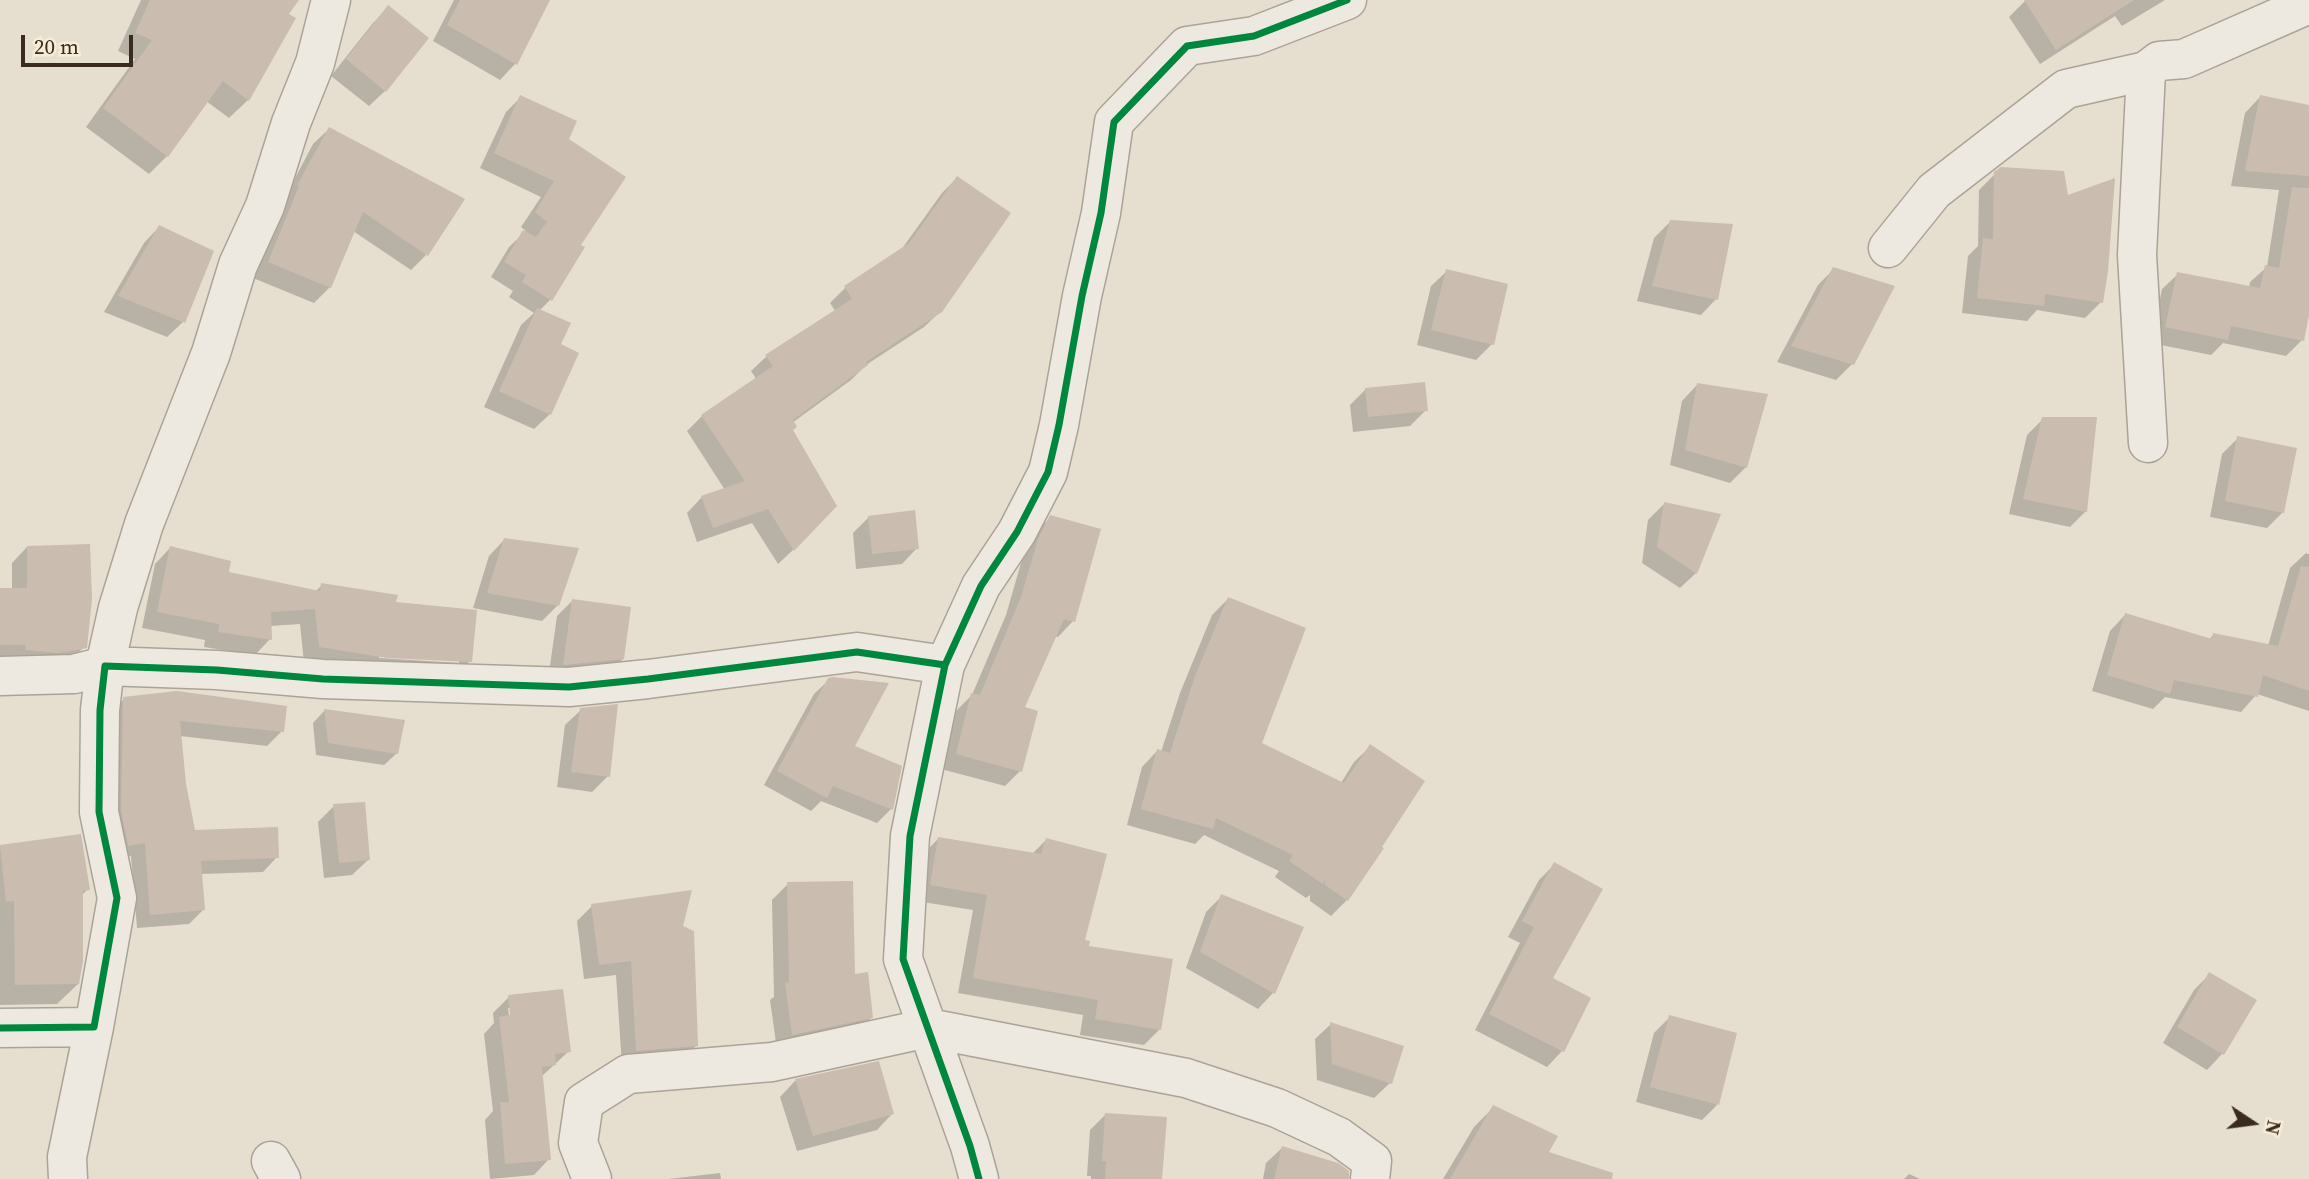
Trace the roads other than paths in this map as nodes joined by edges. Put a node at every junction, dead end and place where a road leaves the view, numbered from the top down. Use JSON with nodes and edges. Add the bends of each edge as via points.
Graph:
{"nodes":[{"id":1,"x":331,"y":0,"type":"edge"},
{"id":2,"x":1347,"y":0,"type":"edge"},
{"id":3,"x":2309,"y":4,"type":"edge"},
{"id":4,"x":2146,"y":71,"type":"junction"},
{"id":5,"x":1888,"y":248,"type":"dead end"},
{"id":6,"x":2148,"y":443,"type":"dead end"},
{"id":7,"x":945,"y":665,"type":"junction"},
{"id":8,"x":105,"y":666,"type":"junction"},
{"id":9,"x":0,"y":676,"type":"edge"},
{"id":10,"x":94,"y":1027,"type":"junction"},
{"id":11,"x":0,"y":1028,"type":"edge"},
{"id":12,"x":928,"y":1028,"type":"junction"},
{"id":13,"x":68,"y":1179,"type":"edge"},
{"id":14,"x":592,"y":1179,"type":"edge"},
{"id":15,"x":979,"y":1179,"type":"edge"},
{"id":16,"x":1370,"y":1179,"type":"edge"}],
"edges":[{"from":1,"to":8,"type":"street","via":[[315,63],[265,206],[238,265],[192,403],[144,524]]},
{"from":2,"to":7,"type":"street","via":[[1254,36],[1187,46],[1114,122],[1101,212],[1048,472],[1017,533],[981,586]]},
{"from":3,"to":4,"type":"street","via":[[2184,59],[2159,61]]},
{"from":4,"to":5,"type":"street","via":[[2066,89],[1934,191]]},
{"from":4,"to":6,"type":"street","via":[[2137,255]]},
{"from":7,"to":8,"type":"street","via":[[857,652],[569,687]]},
{"from":7,"to":12,"type":"street","via":[[911,836],[902,959]]},
{"from":8,"to":9,"type":"street","via":[[74,674]]},
{"from":8,"to":10,"type":"street","via":[[99,812],[117,898]]},
{"from":10,"to":11,"type":"street"},
{"from":10,"to":13,"type":"street","via":[[67,1157]]},
{"from":12,"to":14,"type":"street","via":[[772,1062],[628,1074],[584,1102],[579,1143]]},
{"from":12,"to":15,"type":"street"},
{"from":12,"to":16,"type":"street","via":[[1186,1078],[1277,1108],[1339,1137],[1372,1161]]}]}
